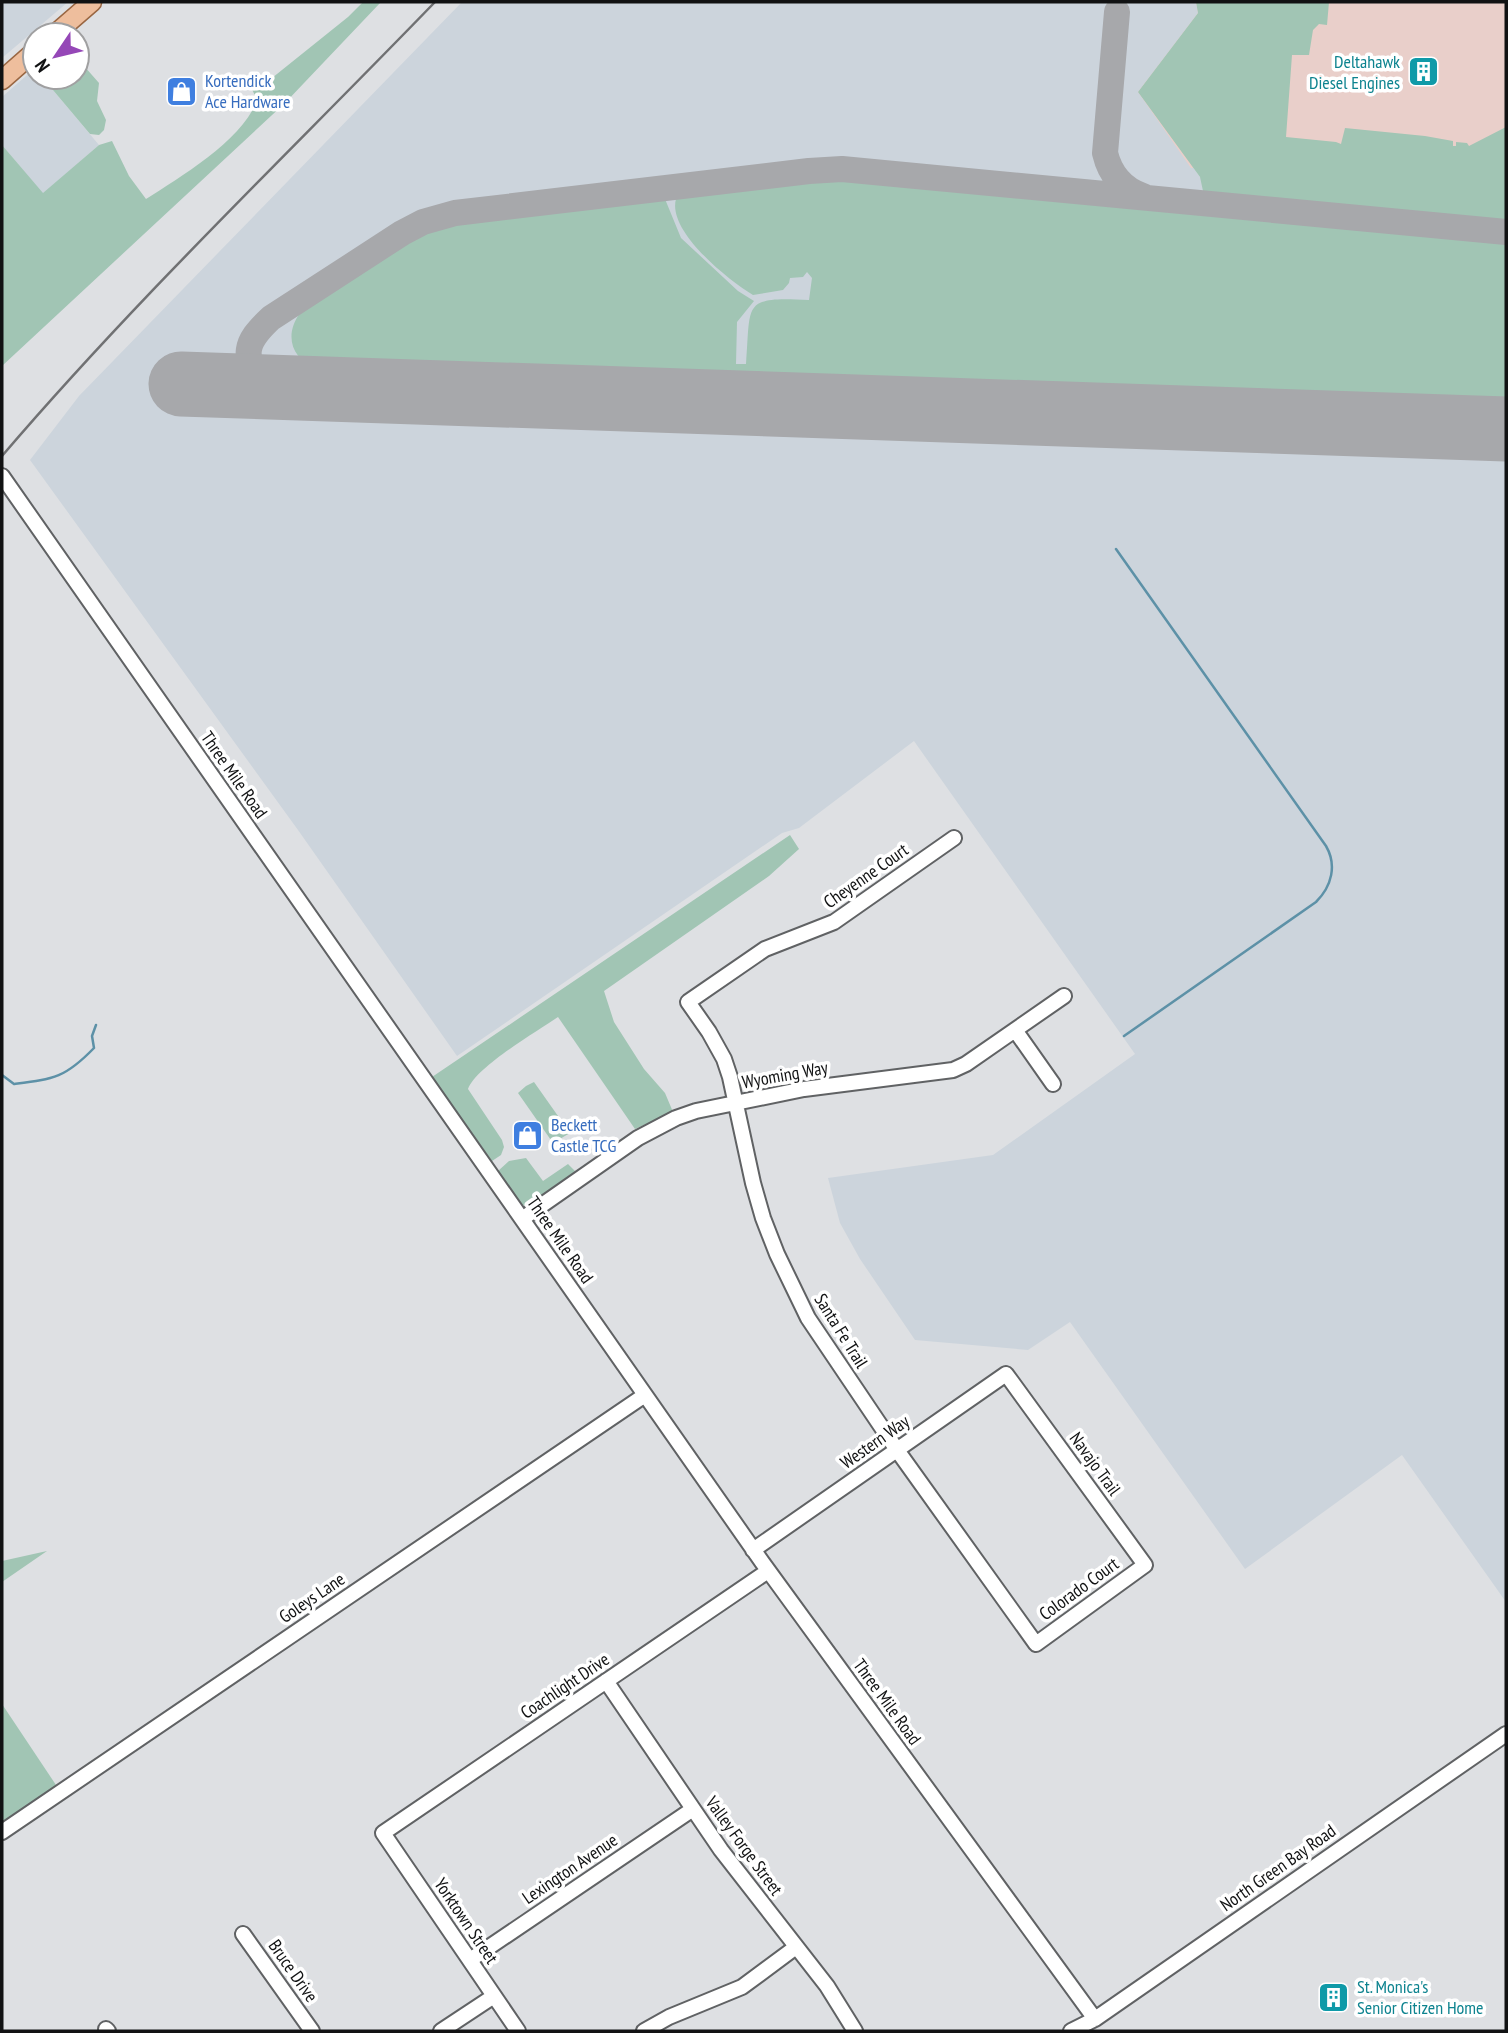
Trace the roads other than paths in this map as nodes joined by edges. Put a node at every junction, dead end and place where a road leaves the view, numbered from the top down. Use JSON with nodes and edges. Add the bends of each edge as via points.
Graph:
{"nodes":[{"id":1,"x":92,"y":2,"type":"edge"},
{"id":2,"x":70,"y":21,"type":"edge"},
{"id":3,"x":21,"y":63,"type":"edge"},
{"id":4,"x":2,"y":80,"type":"edge"},
{"id":5,"x":2,"y":476,"type":"edge"},
{"id":6,"x":954,"y":838,"type":"dead end"},
{"id":7,"x":1064,"y":996,"type":"dead end"},
{"id":8,"x":688,"y":1002,"type":"joint"},
{"id":9,"x":1015,"y":1030,"type":"junction"},
{"id":10,"x":1053,"y":1084,"type":"dead end"},
{"id":11,"x":736,"y":1103,"type":"junction"},
{"id":12,"x":522,"y":1219,"type":"junction"},
{"id":13,"x":1015,"y":1386,"type":"joint"},
{"id":14,"x":645,"y":1395,"type":"junction"},
{"id":15,"x":897,"y":1450,"type":"junction"},
{"id":16,"x":753,"y":1550,"type":"junction"},
{"id":17,"x":1145,"y":1565,"type":"joint"},
{"id":18,"x":768,"y":1571,"type":"junction"},
{"id":19,"x":1036,"y":1644,"type":"joint"},
{"id":20,"x":606,"y":1681,"type":"junction"},
{"id":21,"x":1506,"y":1734,"type":"edge"},
{"id":22,"x":692,"y":1809,"type":"junction"},
{"id":23,"x":2,"y":1832,"type":"edge"},
{"id":24,"x":383,"y":1833,"type":"joint"},
{"id":25,"x":243,"y":1934,"type":"dead end"},
{"id":26,"x":796,"y":1947,"type":"junction"},
{"id":27,"x":470,"y":1960,"type":"junction"},
{"id":28,"x":494,"y":1996,"type":"junction"},
{"id":29,"x":1095,"y":2019,"type":"junction"},
{"id":30,"x":312,"y":2031,"type":"edge"},
{"id":31,"x":441,"y":2031,"type":"edge"},
{"id":32,"x":518,"y":2031,"type":"edge"},
{"id":33,"x":644,"y":2031,"type":"edge"},
{"id":34,"x":855,"y":2031,"type":"edge"},
{"id":35,"x":1071,"y":2031,"type":"edge"}],
"edges":[{"from":1,"to":2,"type":"main road"},
{"from":3,"to":4,"type":"main road"},
{"from":5,"to":12,"type":"street","name":"Three Mile Road"},
{"from":6,"to":8,"type":"street","name":"Cheyenne Court","via":[[834,922],[765,949]]},
{"from":7,"to":9,"type":"street","name":"Wyoming Way"},
{"from":8,"to":11,"type":"street","name":"Santa Fe Trail","via":[[724,1059]]},
{"from":9,"to":10,"type":"street"},
{"from":9,"to":11,"type":"street","name":"Wyoming Way","via":[[953,1070],[804,1089]]},
{"from":11,"to":12,"type":"street","name":"Wyoming Way","via":[[696,1111],[657,1127]]},
{"from":11,"to":15,"type":"street","name":"Santa Fe Trail","via":[[763,1218],[791,1287],[827,1349]]},
{"from":12,"to":14,"type":"street","name":"Three Mile Road"},
{"from":13,"to":15,"type":"street","name":"Western Way","via":[[1006,1374]]},
{"from":13,"to":17,"type":"street","name":"Navajo Trail"},
{"from":14,"to":16,"type":"street","name":"Three Mile Road"},
{"from":14,"to":23,"type":"street","name":"Goleys Lane"},
{"from":15,"to":16,"type":"street","name":"Western Way"},
{"from":15,"to":19,"type":"street","name":"Santa Fe Trail"},
{"from":16,"to":18,"type":"street","name":"Three Mile Road"},
{"from":17,"to":19,"type":"street","name":"Colorado Court"},
{"from":18,"to":20,"type":"street","name":"Coachlight Drive"},
{"from":18,"to":29,"type":"street","name":"Three Mile Road"},
{"from":20,"to":22,"type":"street","name":"Valley Forge Street"},
{"from":20,"to":24,"type":"street","name":"Coachlight Drive"},
{"from":21,"to":29,"type":"street","name":"North Green Bay Road"},
{"from":22,"to":26,"type":"street","name":"Valley Forge Street"},
{"from":22,"to":27,"type":"street","name":"Lexington Avenue"},
{"from":24,"to":27,"type":"street","name":"Yorktown Street"},
{"from":25,"to":30,"type":"street","name":"Bruce Drive"},
{"from":26,"to":33,"type":"street","via":[[742,1987]]},
{"from":26,"to":34,"type":"street","name":"Valley Forge Street","via":[[828,1986]]},
{"from":27,"to":28,"type":"street","name":"Yorktown Street"},
{"from":28,"to":31,"type":"street"},
{"from":28,"to":32,"type":"street","name":"Yorktown Street"},
{"from":29,"to":35,"type":"street","name":"North Green Bay Road"}]}
